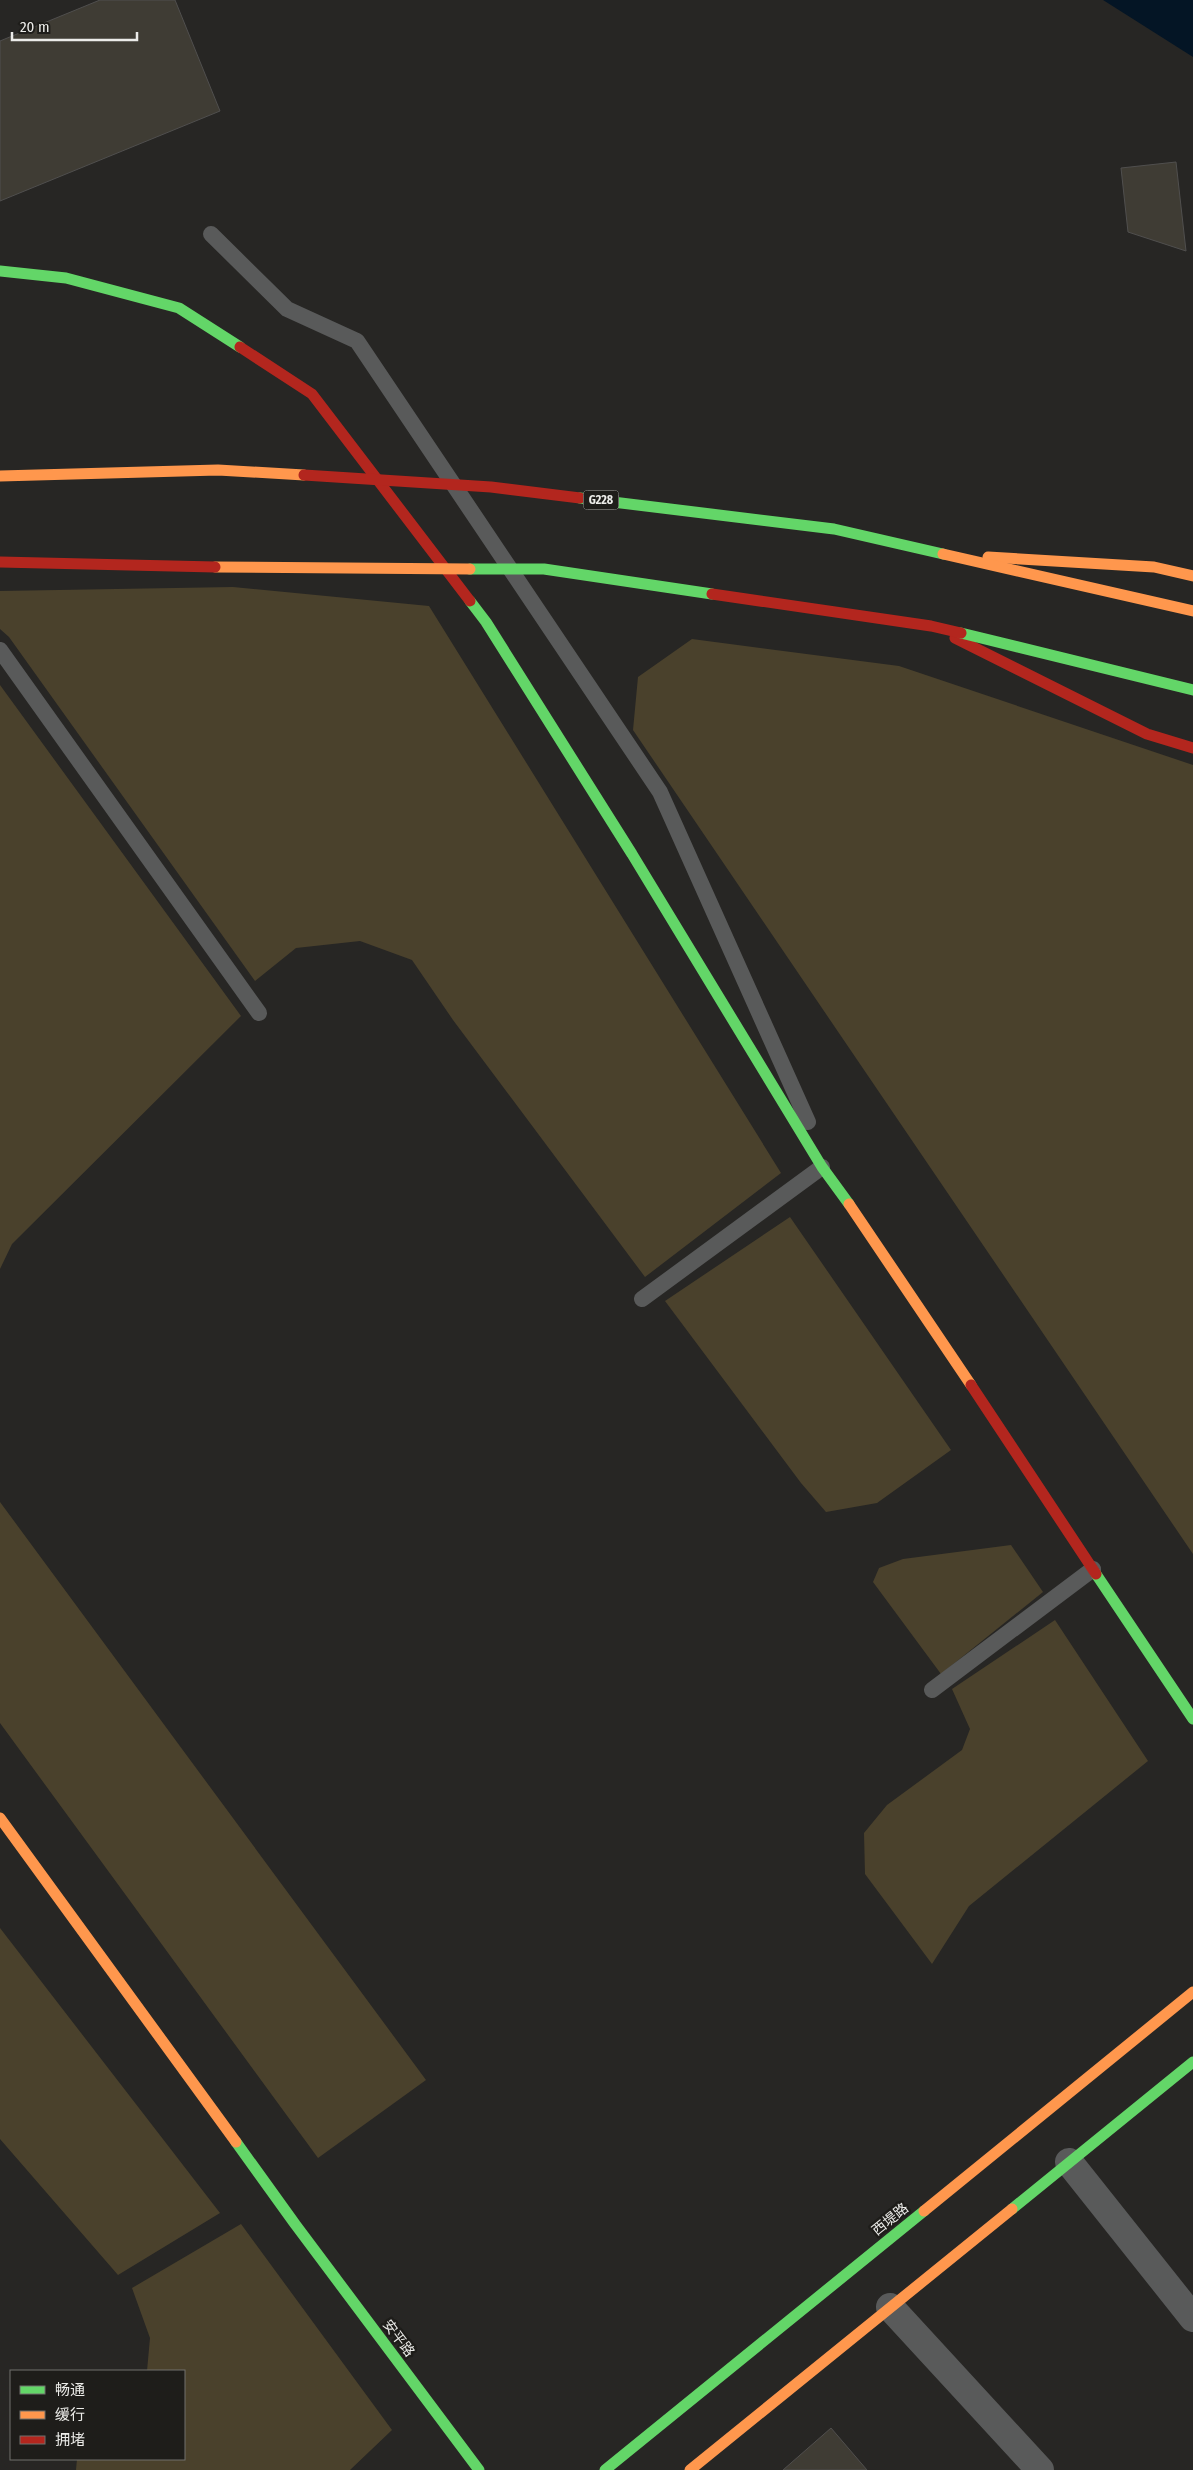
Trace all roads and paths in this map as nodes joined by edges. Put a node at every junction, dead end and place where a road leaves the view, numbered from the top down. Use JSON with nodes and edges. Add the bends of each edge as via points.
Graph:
{"nodes":[{"id":1,"x":211,"y":234,"type":"dead end"},
{"id":2,"x":0,"y":271,"type":"edge"},
{"id":3,"x":0,"y":476,"type":"edge"},
{"id":4,"x":939,"y":554,"type":"junction"},
{"id":5,"x":0,"y":562,"type":"edge"},
{"id":6,"x":1193,"y":576,"type":"edge"},
{"id":7,"x":1193,"y":611,"type":"edge"},
{"id":8,"x":932,"y":626,"type":"junction"},
{"id":9,"x":0,"y":650,"type":"edge"},
{"id":10,"x":1193,"y":690,"type":"edge"},
{"id":11,"x":1193,"y":748,"type":"edge"},
{"id":12,"x":259,"y":1013,"type":"dead end"},
{"id":13,"x":822,"y":1167,"type":"junction"},
{"id":14,"x":834,"y":1182,"type":"junction"},
{"id":15,"x":642,"y":1299,"type":"dead end"},
{"id":16,"x":1093,"y":1569,"type":"junction"},
{"id":17,"x":932,"y":1690,"type":"dead end"},
{"id":18,"x":1193,"y":1719,"type":"edge"},
{"id":19,"x":0,"y":1818,"type":"edge"},
{"id":20,"x":1193,"y":1992,"type":"edge"},
{"id":21,"x":1193,"y":2062,"type":"edge"},
{"id":22,"x":1069,"y":2162,"type":"junction"},
{"id":23,"x":890,"y":2307,"type":"junction"},
{"id":24,"x":1193,"y":2318,"type":"edge"},
{"id":25,"x":479,"y":2470,"type":"edge"},
{"id":26,"x":605,"y":2470,"type":"edge"},
{"id":27,"x":690,"y":2470,"type":"edge"},
{"id":28,"x":1040,"y":2470,"type":"edge"}],
"edges":[{"from":1,"to":14,"type":"lane","via":[[287,309],[357,341],[660,792]]},
{"from":2,"to":13,"type":"main road","bridge":true,"via":[[66,278],[179,308],[312,394],[486,622],[632,854]]},
{"from":3,"to":4,"type":"main road","number":"G228","bridge":true,"via":[[218,470],[491,487],[834,529]]},
{"from":4,"to":6,"type":"main road","bridge":true,"via":[[1154,566]]},
{"from":4,"to":7,"type":"main road","number":"G228","bridge":true},
{"from":5,"to":8,"type":"main road","bridge":true,"via":[[243,568],[544,569]]},
{"from":8,"to":10,"type":"main road","bridge":true},
{"from":8,"to":11,"type":"main road","bridge":true,"via":[[1147,734]]},
{"from":9,"to":12,"type":"lane"},
{"from":13,"to":14,"type":"main road"},
{"from":13,"to":15,"type":"lane"},
{"from":14,"to":16,"type":"main road"},
{"from":16,"to":17,"type":"lane"},
{"from":16,"to":18,"type":"main road"},
{"from":19,"to":25,"type":"main road","name":"安平路","via":[[295,2224]]},
{"from":20,"to":26,"type":"main road","name":"西堤路"},
{"from":21,"to":22,"type":"main road"},
{"from":22,"to":23,"type":"main road"},
{"from":22,"to":24,"type":"street"},
{"from":23,"to":27,"type":"main road"},
{"from":23,"to":28,"type":"street"}]}
